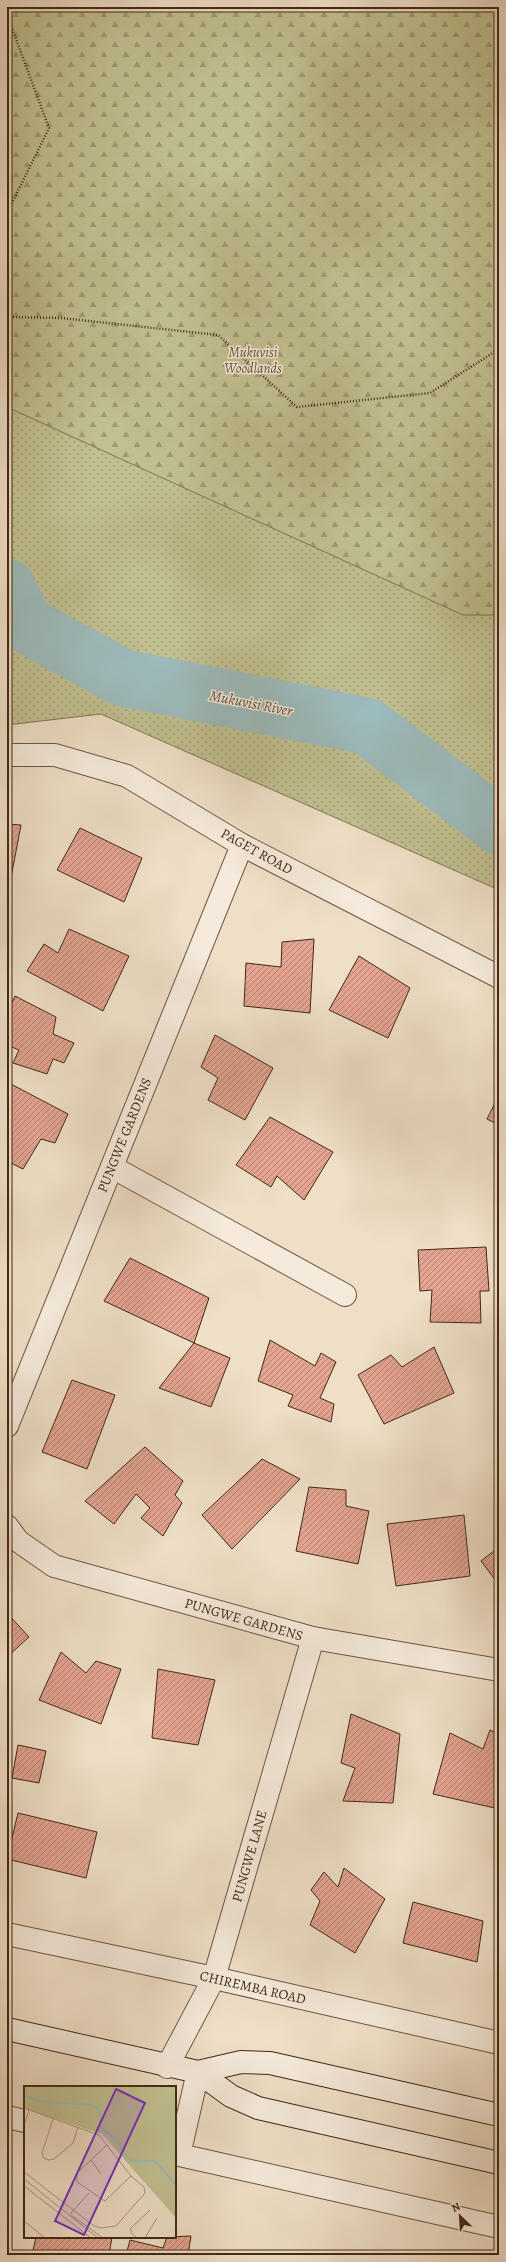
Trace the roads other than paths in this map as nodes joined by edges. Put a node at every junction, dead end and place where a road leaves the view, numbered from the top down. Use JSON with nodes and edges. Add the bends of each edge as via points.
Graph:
{"nodes":[{"id":1,"x":7,"y":755,"type":"edge"},
{"id":2,"x":242,"y":845,"type":"junction"},
{"id":3,"x":499,"y":977,"type":"edge"},
{"id":4,"x":112,"y":1167,"type":"junction"},
{"id":5,"x":345,"y":1295,"type":"dead end"},
{"id":6,"x":7,"y":1426,"type":"edge"},
{"id":7,"x":7,"y":1526,"type":"edge"},
{"id":8,"x":313,"y":1638,"type":"junction"},
{"id":9,"x":499,"y":1670,"type":"edge"},
{"id":10,"x":7,"y":1934,"type":"edge"},
{"id":11,"x":214,"y":1978,"type":"junction"},
{"id":12,"x":7,"y":2030,"type":"edge"},
{"id":13,"x":499,"y":2043,"type":"edge"},
{"id":14,"x":167,"y":2066,"type":"junction"},
{"id":15,"x":198,"y":2072,"type":"junction"},
{"id":16,"x":7,"y":2116,"type":"edge"},
{"id":17,"x":499,"y":2116,"type":"edge"},
{"id":18,"x":24,"y":2121,"type":"edge"},
{"id":19,"x":177,"y":2155,"type":"edge"},
{"id":20,"x":499,"y":2163,"type":"edge"},
{"id":21,"x":499,"y":2227,"type":"edge"}],
"edges":[{"from":1,"to":2,"type":"street","name":"PAGET ROAD","via":[[55,755],[127,776]]},
{"from":2,"to":3,"type":"street","name":"PAGET ROAD"},
{"from":2,"to":4,"type":"street","name":"PUNGWE GARDENS"},
{"from":4,"to":5,"type":"street"},
{"from":4,"to":6,"type":"street","name":"PUNGWE GARDENS"},
{"from":7,"to":8,"type":"street","name":"PUNGWE GARDENS","via":[[18,1541],[54,1566]]},
{"from":8,"to":9,"type":"street","name":"PUNGWE GARDENS"},
{"from":8,"to":11,"type":"street","name":"PUNGWE LANE"},
{"from":10,"to":11,"type":"street","name":"CHIREMBA ROAD"},
{"from":11,"to":13,"type":"street","name":"CHIREMBA ROAD"},
{"from":11,"to":14,"type":"street","name":"PUNGWE LANE"},
{"from":12,"to":14,"type":"street"},
{"from":14,"to":15,"type":"street"},
{"from":15,"to":17,"type":"street","via":[[241,2062],[270,2064]]},
{"from":15,"to":19,"type":"street"},
{"from":15,"to":20,"type":"street","via":[[231,2096],[258,2108]]},
{"from":16,"to":18,"type":"street"},
{"from":19,"to":21,"type":"street"}]}
